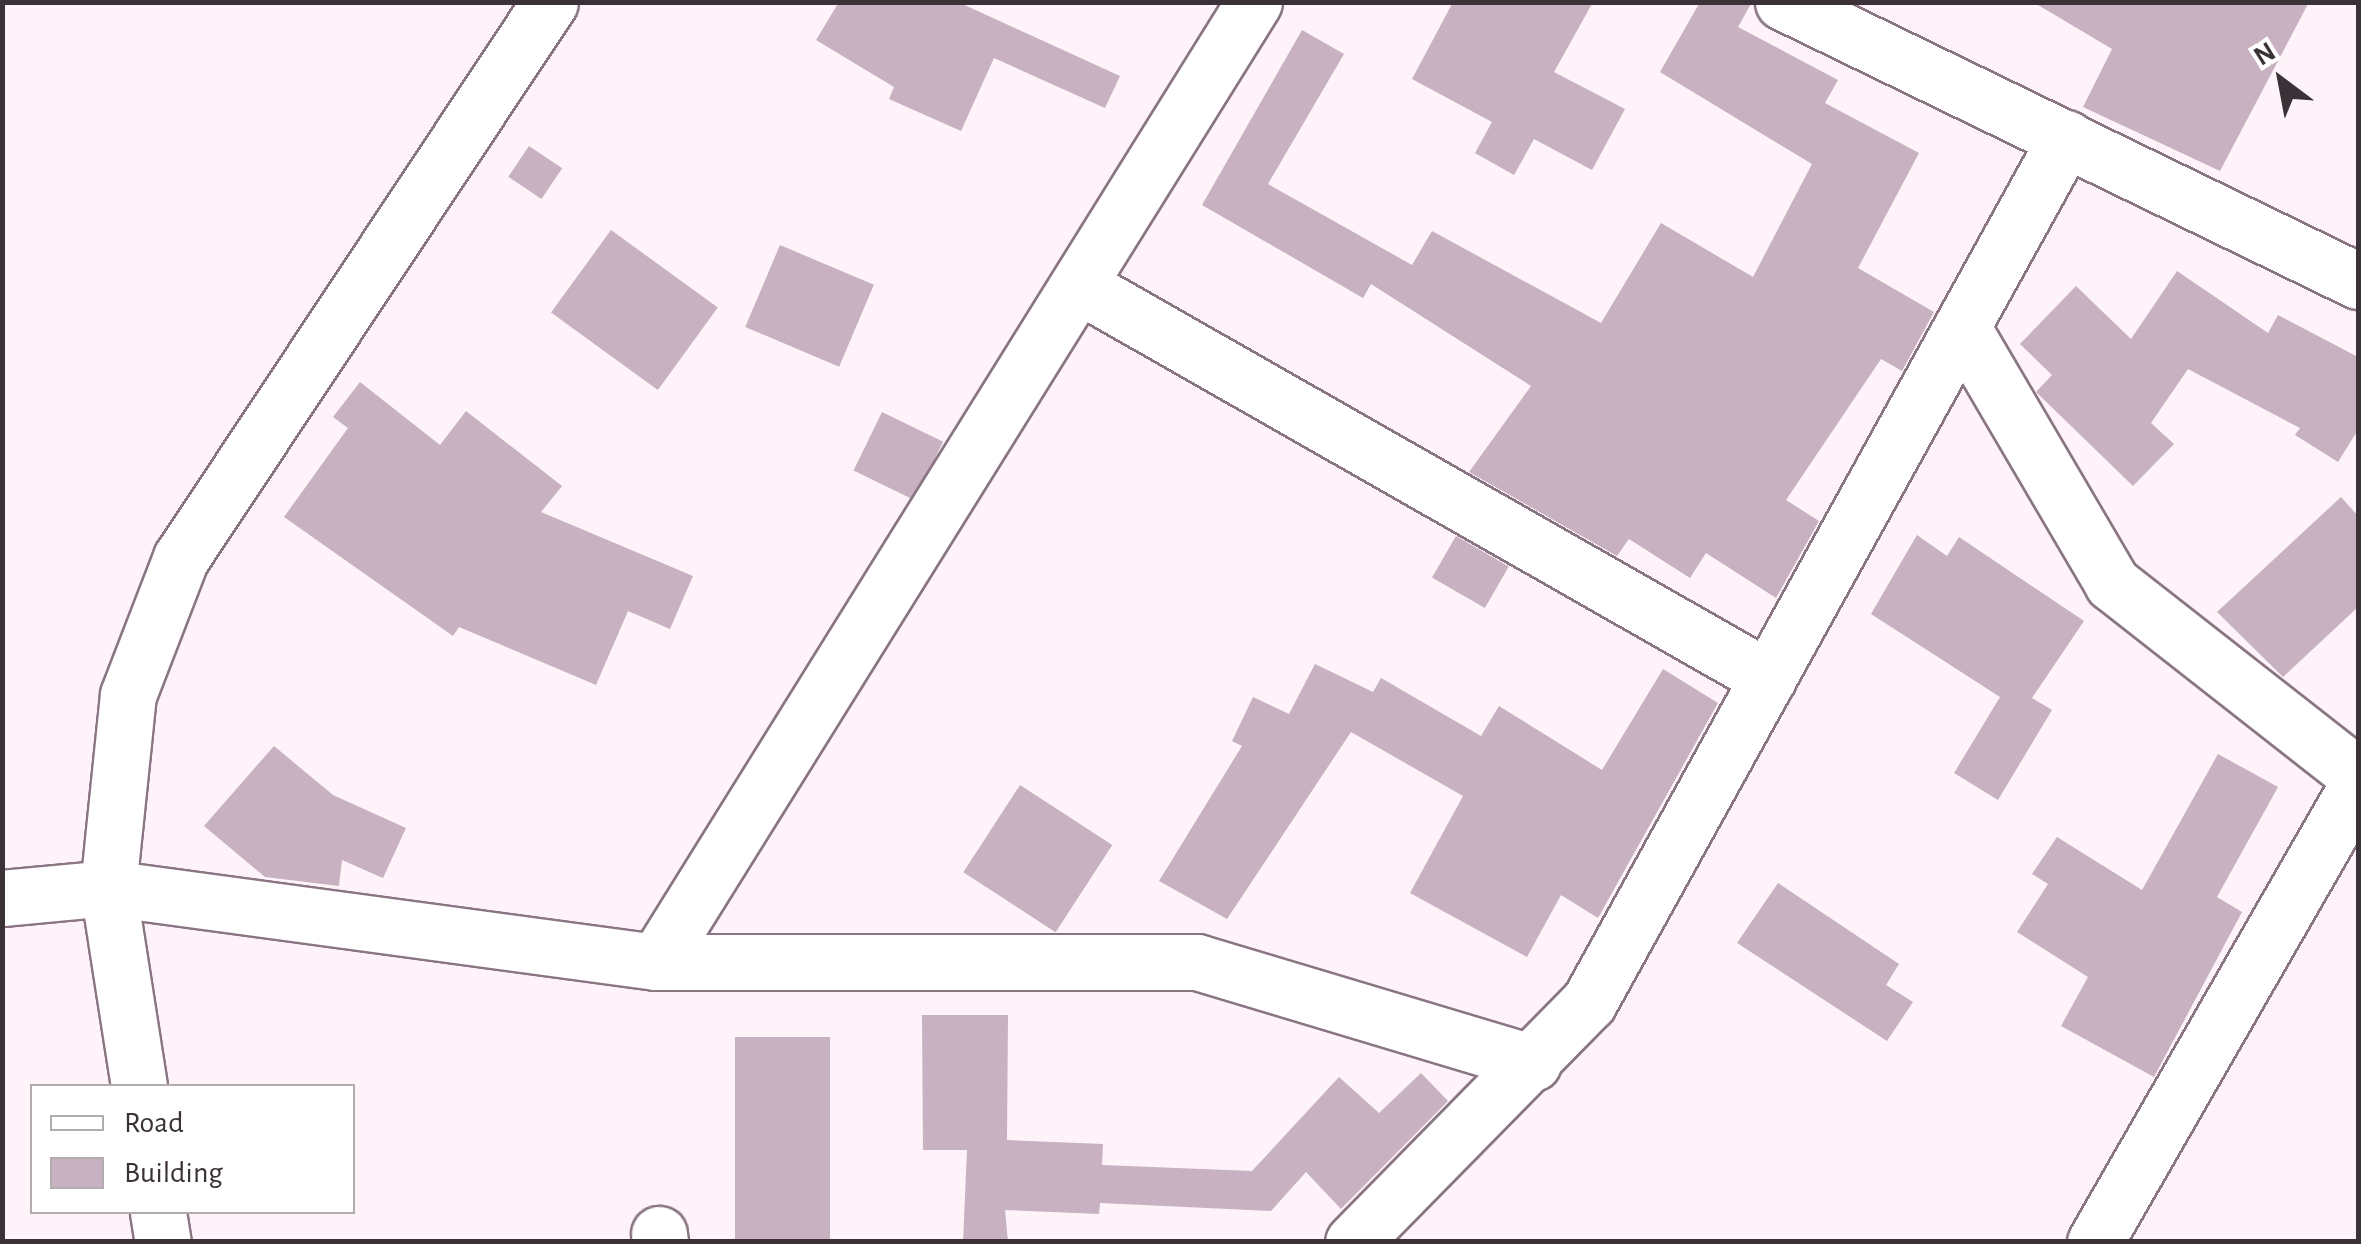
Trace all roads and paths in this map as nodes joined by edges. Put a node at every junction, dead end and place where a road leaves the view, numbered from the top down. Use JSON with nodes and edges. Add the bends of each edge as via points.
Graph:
{"nodes":[{"id":1,"x":550,"y":2,"type":"edge"},
{"id":2,"x":1254,"y":2,"type":"edge"},
{"id":3,"x":1783,"y":2,"type":"edge"},
{"id":4,"x":2066,"y":138,"type":"junction"},
{"id":5,"x":2358,"y":281,"type":"edge"},
{"id":6,"x":1082,"y":286,"type":"junction"},
{"id":7,"x":1962,"y":327,"type":"junction"},
{"id":8,"x":1768,"y":678,"type":"junction"},
{"id":9,"x":2358,"y":780,"type":"edge"},
{"id":10,"x":108,"y":888,"type":"junction"},
{"id":11,"x":2,"y":898,"type":"edge"},
{"id":12,"x":656,"y":962,"type":"junction"},
{"id":13,"x":1533,"y":1063,"type":"junction"},
{"id":14,"x":139,"y":1084,"type":"edge"},
{"id":15,"x":158,"y":1214,"type":"edge"},
{"id":16,"x":163,"y":1242,"type":"edge"},
{"id":17,"x":1353,"y":1242,"type":"edge"},
{"id":18,"x":2096,"y":1242,"type":"edge"}],
"edges":[{"from":1,"to":10,"type":"street","via":[[181,558],[128,694]]},
{"from":2,"to":6,"type":"street"},
{"from":3,"to":4,"type":"street"},
{"from":4,"to":5,"type":"street"},
{"from":4,"to":7,"type":"street"},
{"from":6,"to":8,"type":"street"},
{"from":6,"to":12,"type":"street"},
{"from":7,"to":8,"type":"street"},
{"from":7,"to":9,"type":"street","via":[[2112,583]]},
{"from":8,"to":13,"type":"street","via":[[1589,1002]]},
{"from":9,"to":18,"type":"street"},
{"from":10,"to":11,"type":"street"},
{"from":10,"to":12,"type":"street"},
{"from":10,"to":14,"type":"street"},
{"from":12,"to":13,"type":"street","via":[[1198,962]]},
{"from":13,"to":17,"type":"street"},
{"from":15,"to":16,"type":"street"}]}
